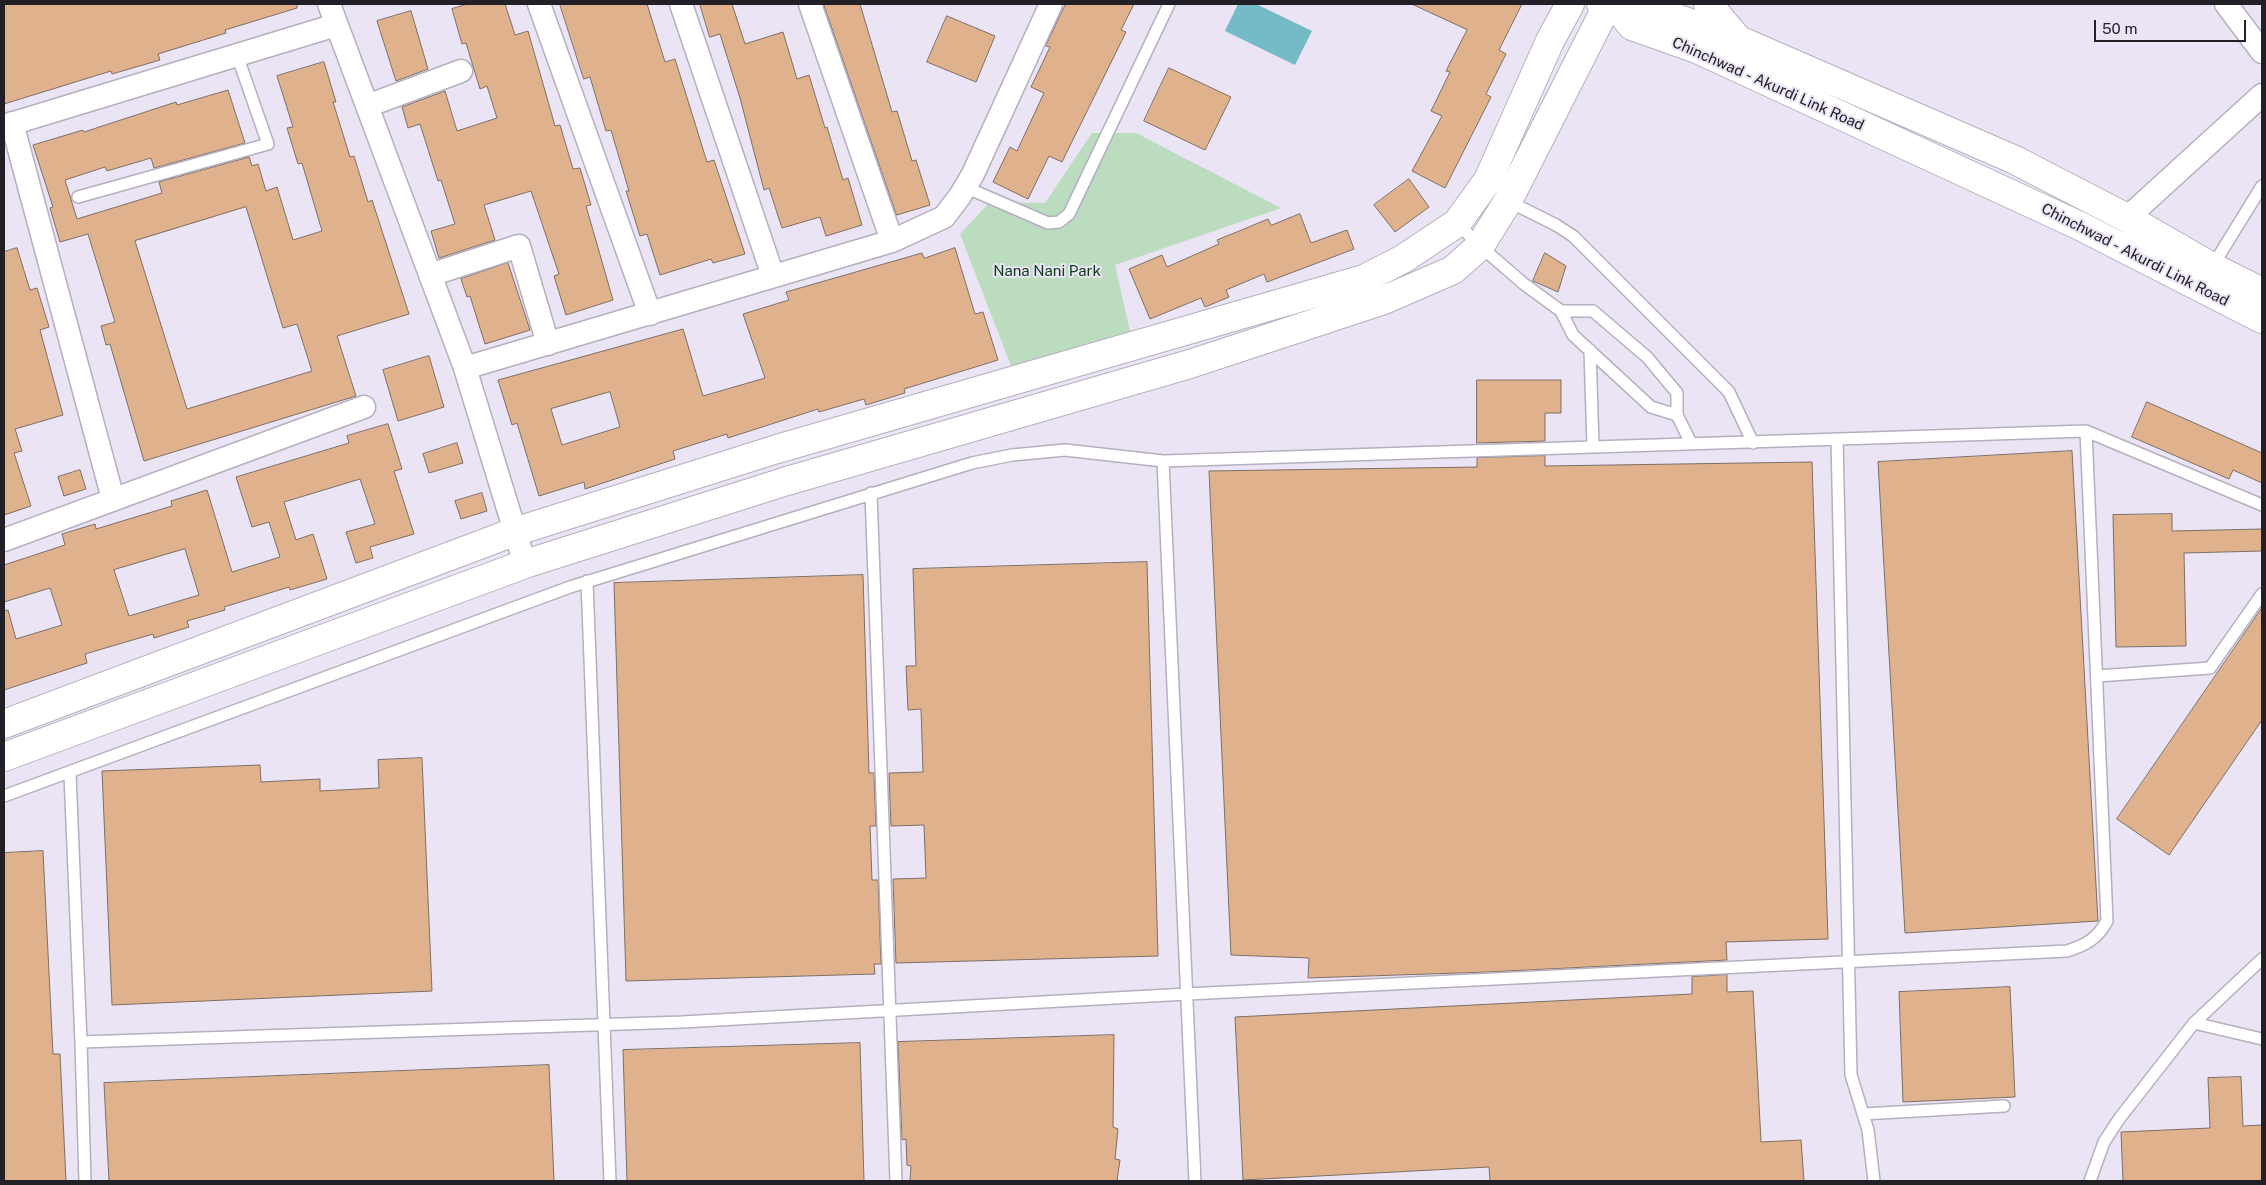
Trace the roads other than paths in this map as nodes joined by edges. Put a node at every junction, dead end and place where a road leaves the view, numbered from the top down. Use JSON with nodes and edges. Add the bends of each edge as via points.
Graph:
{"nodes":[{"id":1,"x":329,"y":4,"type":"edge"},
{"id":2,"x":539,"y":4,"type":"edge"},
{"id":3,"x":681,"y":4,"type":"edge"},
{"id":4,"x":810,"y":4,"type":"edge"},
{"id":5,"x":1051,"y":4,"type":"edge"},
{"id":6,"x":1170,"y":4,"type":"edge"},
{"id":7,"x":1570,"y":4,"type":"edge"},
{"id":8,"x":1708,"y":4,"type":"edge"},
{"id":9,"x":2226,"y":4,"type":"edge"},
{"id":10,"x":1608,"y":6,"type":"edge"},
{"id":11,"x":336,"y":25,"type":"junction"},
{"id":12,"x":1739,"y":40,"type":"junction"},
{"id":13,"x":2262,"y":52,"type":"edge"},
{"id":14,"x":237,"y":55,"type":"junction"},
{"id":15,"x":461,"y":71,"type":"dead end"},
{"id":16,"x":2262,"y":95,"type":"edge"},
{"id":17,"x":367,"y":106,"type":"junction"},
{"id":18,"x":8,"y":125,"type":"edge"},
{"id":19,"x":2262,"y":186,"type":"edge"},
{"id":20,"x":965,"y":187,"type":"junction"},
{"id":21,"x":1497,"y":193,"type":"junction"},
{"id":22,"x":78,"y":197,"type":"dead end"},
{"id":23,"x":2127,"y":218,"type":"junction"},
{"id":24,"x":1457,"y":223,"type":"junction"},
{"id":25,"x":892,"y":241,"type":"junction"},
{"id":26,"x":1480,"y":246,"type":"junction"},
{"id":27,"x":2212,"y":266,"type":"junction"},
{"id":28,"x":430,"y":275,"type":"junction"},
{"id":29,"x":773,"y":276,"type":"junction"},
{"id":30,"x":2262,"y":292,"type":"edge"},
{"id":31,"x":1560,"y":311,"type":"junction"},
{"id":32,"x":650,"y":314,"type":"junction"},
{"id":33,"x":2262,"y":319,"type":"edge"},
{"id":34,"x":548,"y":344,"type":"junction"},
{"id":35,"x":1590,"y":350,"type":"junction"},
{"id":36,"x":465,"y":368,"type":"junction"},
{"id":37,"x":364,"y":407,"type":"dead end"},
{"id":38,"x":1677,"y":415,"type":"junction"},
{"id":39,"x":2086,"y":431,"type":"junction"},
{"id":40,"x":1837,"y":439,"type":"junction"},
{"id":41,"x":1691,"y":443,"type":"junction"},
{"id":42,"x":1752,"y":443,"type":"junction"},
{"id":43,"x":1592,"y":446,"type":"junction"},
{"id":44,"x":1163,"y":461,"type":"junction"},
{"id":45,"x":871,"y":493,"type":"junction"},
{"id":46,"x":113,"y":500,"type":"junction"},
{"id":47,"x":2262,"y":504,"type":"edge"},
{"id":48,"x":514,"y":532,"type":"junction"},
{"id":49,"x":4,"y":540,"type":"edge"},
{"id":50,"x":525,"y":564,"type":"junction"},
{"id":51,"x":587,"y":581,"type":"junction"},
{"id":52,"x":2262,"y":594,"type":"edge"},
{"id":53,"x":2097,"y":676,"type":"junction"},
{"id":54,"x":4,"y":724,"type":"edge"},
{"id":55,"x":4,"y":757,"type":"edge"},
{"id":56,"x":70,"y":774,"type":"junction"},
{"id":57,"x":4,"y":796,"type":"edge"},
{"id":58,"x":2262,"y":959,"type":"edge"},
{"id":59,"x":1848,"y":961,"type":"junction"},
{"id":60,"x":1187,"y":994,"type":"junction"},
{"id":61,"x":889,"y":1011,"type":"junction"},
{"id":62,"x":2194,"y":1023,"type":"junction"},
{"id":63,"x":603,"y":1025,"type":"junction"},
{"id":64,"x":2262,"y":1039,"type":"edge"},
{"id":65,"x":82,"y":1042,"type":"junction"},
{"id":66,"x":2004,"y":1106,"type":"dead end"},
{"id":67,"x":1863,"y":1114,"type":"junction"},
{"id":68,"x":84,"y":1181,"type":"edge"},
{"id":69,"x":610,"y":1181,"type":"edge"},
{"id":70,"x":896,"y":1181,"type":"edge"},
{"id":71,"x":1195,"y":1181,"type":"edge"},
{"id":72,"x":1874,"y":1181,"type":"edge"},
{"id":73,"x":2090,"y":1181,"type":"edge"}],
"edges":[{"from":1,"to":11,"type":"street"},
{"from":2,"to":32,"type":"street"},
{"from":3,"to":29,"type":"street"},
{"from":4,"to":25,"type":"street"},
{"from":5,"to":20,"type":"street"},
{"from":6,"to":20,"type":"lane","via":[[1069,214],[1059,222],[1048,223]]},
{"from":7,"to":21,"type":"main road","via":[[1550,40]]},
{"from":8,"to":12,"type":"main road"},
{"from":9,"to":13,"type":"street"},
{"from":10,"to":12,"type":"main road","name":"Chinchwad - Akurdi Link Road","via":[[1644,7]]},
{"from":10,"to":21,"type":"main road"},
{"from":10,"to":33,"type":"main road","name":"Chinchwad - Akurdi Link Road","via":[[1632,26],[1697,49],[2080,226]]},
{"from":11,"to":14,"type":"street"},
{"from":11,"to":17,"type":"street"},
{"from":12,"to":23,"type":"main road","name":"Chinchwad - Akurdi Link Road","via":[[2015,160]]},
{"from":14,"to":18,"type":"street"},
{"from":14,"to":22,"type":"lane","via":[[268,144]]},
{"from":15,"to":17,"type":"street"},
{"from":16,"to":23,"type":"street"},
{"from":17,"to":28,"type":"street"},
{"from":18,"to":46,"type":"street"},
{"from":19,"to":27,"type":"lane"},
{"from":20,"to":25,"type":"street","via":[[944,217]]},
{"from":21,"to":24,"type":"main road"},
{"from":21,"to":26,"type":"main road"},
{"from":21,"to":42,"type":"lane","via":[[1573,236],[1729,392]]},
{"from":23,"to":27,"type":"main road","name":"Chinchwad - Akurdi Link Road"},
{"from":24,"to":26,"type":"lane"},
{"from":24,"to":48,"type":"main road","via":[[1403,259],[1364,279],[777,449]]},
{"from":25,"to":29,"type":"street"},
{"from":26,"to":31,"type":"lane"},
{"from":26,"to":50,"type":"main road","via":[[1453,270],[1384,300],[1190,364],[787,481]]},
{"from":27,"to":30,"type":"main road","name":"Chinchwad - Akurdi Link Road"},
{"from":28,"to":34,"type":"street","via":[[519,246]]},
{"from":28,"to":36,"type":"street"},
{"from":29,"to":32,"type":"street"},
{"from":31,"to":35,"type":"lane","via":[[1572,336]]},
{"from":31,"to":38,"type":"lane","via":[[1593,311],[1647,357],[1677,393]]},
{"from":32,"to":34,"type":"street"},
{"from":34,"to":36,"type":"street"},
{"from":35,"to":38,"type":"lane","via":[[1651,407]]},
{"from":35,"to":43,"type":"lane"},
{"from":36,"to":48,"type":"street"},
{"from":37,"to":46,"type":"street"},
{"from":38,"to":41,"type":"lane"},
{"from":39,"to":40,"type":"lane"},
{"from":39,"to":47,"type":"lane"},
{"from":39,"to":53,"type":"lane"},
{"from":40,"to":42,"type":"lane"},
{"from":40,"to":59,"type":"lane"},
{"from":41,"to":42,"type":"lane"},
{"from":41,"to":43,"type":"lane"},
{"from":43,"to":44,"type":"lane"},
{"from":44,"to":45,"type":"lane","via":[[1065,450],[1012,455],[972,463]]},
{"from":44,"to":60,"type":"lane"},
{"from":45,"to":51,"type":"lane"},
{"from":45,"to":61,"type":"lane"},
{"from":46,"to":49,"type":"street"},
{"from":48,"to":50,"type":"street"},
{"from":48,"to":54,"type":"main road"},
{"from":50,"to":55,"type":"main road"},
{"from":51,"to":56,"type":"lane"},
{"from":51,"to":63,"type":"lane"},
{"from":52,"to":53,"type":"lane","via":[[2210,668]]},
{"from":53,"to":59,"type":"lane","via":[[2107,921],[2099,934],[2087,944],[2067,951]]},
{"from":56,"to":57,"type":"lane"},
{"from":56,"to":65,"type":"lane"},
{"from":58,"to":62,"type":"lane"},
{"from":59,"to":60,"type":"lane"},
{"from":59,"to":67,"type":"lane","via":[[1851,1075]]},
{"from":60,"to":61,"type":"lane"},
{"from":60,"to":71,"type":"lane"},
{"from":61,"to":63,"type":"lane"},
{"from":61,"to":70,"type":"lane"},
{"from":62,"to":64,"type":"lane"},
{"from":62,"to":73,"type":"lane","via":[[2114,1126],[2104,1142]]},
{"from":63,"to":65,"type":"lane"},
{"from":63,"to":69,"type":"lane"},
{"from":65,"to":68,"type":"lane"},
{"from":66,"to":67,"type":"lane"},
{"from":67,"to":72,"type":"lane"}]}
